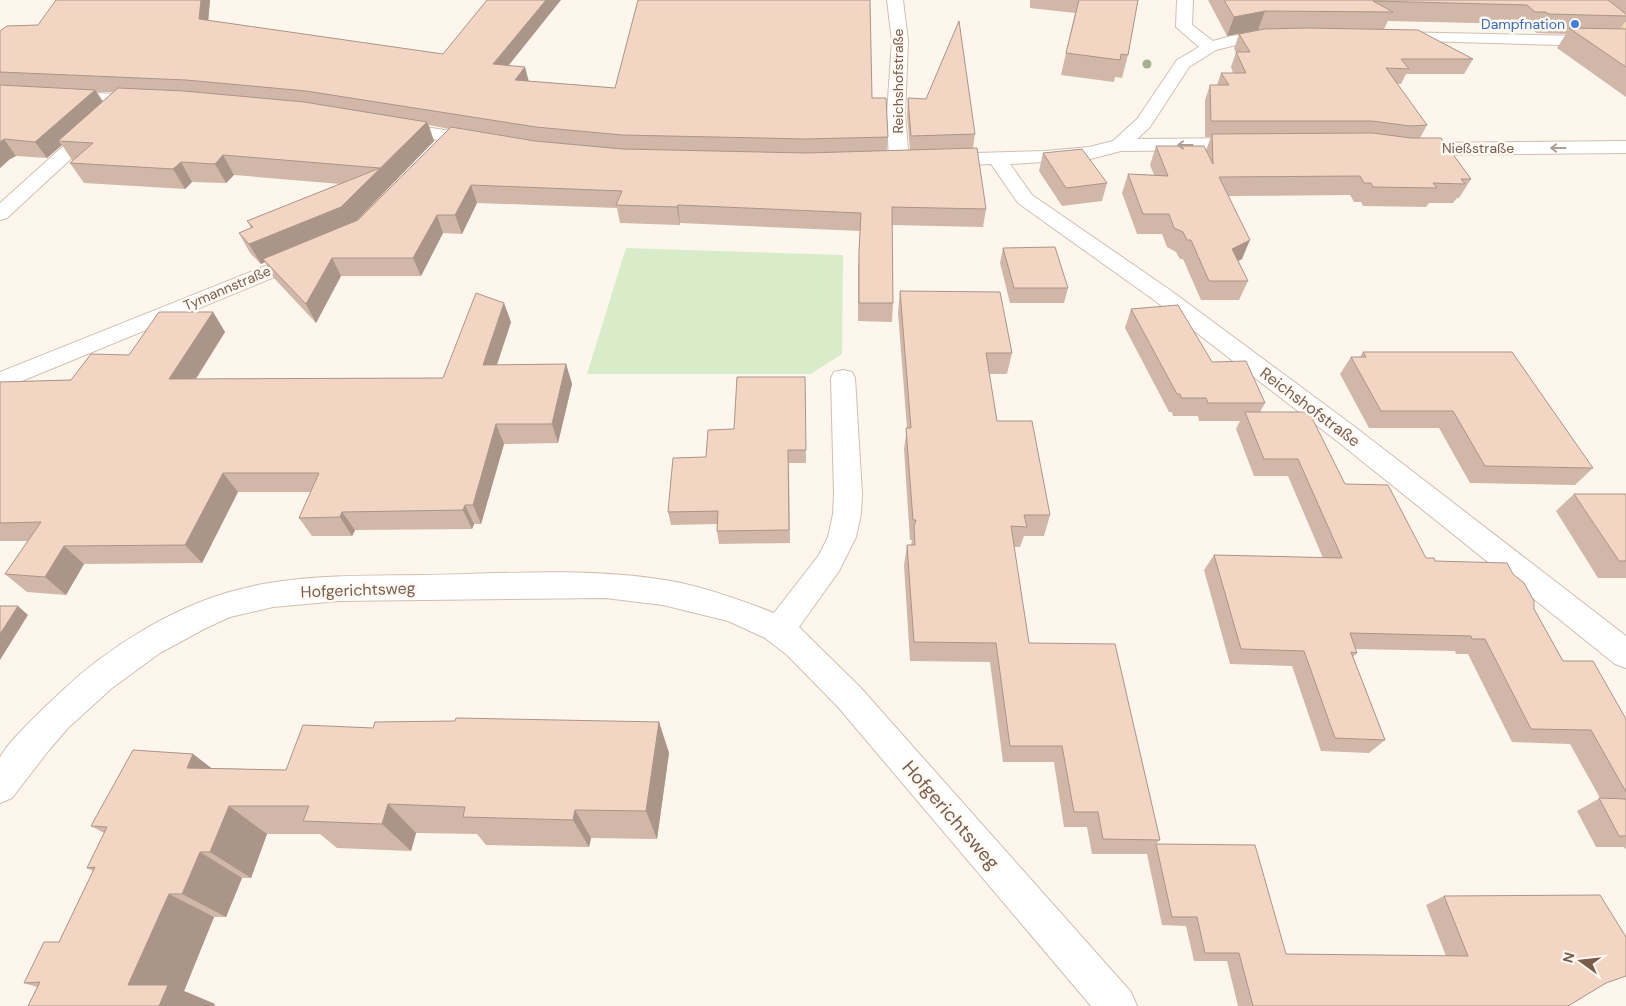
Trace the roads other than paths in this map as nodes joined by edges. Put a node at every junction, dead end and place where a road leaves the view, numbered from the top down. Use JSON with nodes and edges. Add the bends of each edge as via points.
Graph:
{"nodes":[{"id":1,"x":895,"y":0,"type":"edge"},
{"id":2,"x":1186,"y":0,"type":"edge"},
{"id":3,"x":1583,"y":0,"type":"edge"},
{"id":4,"x":1626,"y":33,"type":"edge"},
{"id":5,"x":1293,"y":36,"type":"edge"},
{"id":6,"x":1380,"y":37,"type":"edge"},
{"id":7,"x":1626,"y":42,"type":"edge"},
{"id":8,"x":1210,"y":47,"type":"junction"},
{"id":9,"x":0,"y":94,"type":"edge"},
{"id":10,"x":126,"y":99,"type":"junction"},
{"id":11,"x":165,"y":102,"type":"edge"},
{"id":12,"x":380,"y":124,"type":"edge"},
{"id":13,"x":452,"y":137,"type":"junction"},
{"id":14,"x":1266,"y":144,"type":"edge"},
{"id":15,"x":500,"y":145,"type":"edge"},
{"id":16,"x":1120,"y":145,"type":"junction"},
{"id":17,"x":1391,"y":147,"type":"edge"},
{"id":18,"x":1626,"y":148,"type":"edge"},
{"id":19,"x":434,"y":155,"type":"edge"},
{"id":20,"x":997,"y":159,"type":"junction"},
{"id":21,"x":899,"y":161,"type":"junction"},
{"id":22,"x":880,"y":162,"type":"edge"},
{"id":23,"x":0,"y":214,"type":"edge"},
{"id":24,"x":322,"y":248,"type":"edge"},
{"id":25,"x":843,"y":378,"type":"dead end"},
{"id":26,"x":0,"y":382,"type":"edge"},
{"id":27,"x":779,"y":630,"type":"junction"},
{"id":28,"x":1626,"y":654,"type":"edge"},
{"id":29,"x":0,"y":786,"type":"edge"},
{"id":30,"x":1117,"y":1006,"type":"edge"}],
"edges":[{"from":1,"to":21,"type":"street","name":"Reichshofstraße","via":[[900,41],[896,114]]},
{"from":2,"to":8,"type":"street","via":[[1184,27]]},
{"from":3,"to":4,"type":"main road"},
{"from":5,"to":8,"type":"street","via":[[1258,37]]},
{"from":6,"to":7,"type":"street"},
{"from":8,"to":16,"type":"street","via":[[1184,64],[1144,123]]},
{"from":9,"to":10,"type":"street"},
{"from":10,"to":11,"type":"street"},
{"from":10,"to":23,"type":"street"},
{"from":12,"to":13,"type":"street"},
{"from":13,"to":15,"type":"street"},
{"from":13,"to":19,"type":"street"},
{"from":14,"to":16,"type":"street","one_way":true},
{"from":16,"to":20,"type":"street","via":[[1090,153]]},
{"from":18,"to":17,"type":"street","name":"Nießstraße","one_way":true},
{"from":20,"to":21,"type":"street"},
{"from":20,"to":28,"type":"street","name":"Reichshofstraße","via":[[1025,199],[1162,295],[1331,422]]},
{"from":21,"to":22,"type":"street"},
{"from":24,"to":26,"type":"street","name":"Tymannstraße"},
{"from":25,"to":27,"type":"street","via":[[848,494],[842,537],[829,563]]},
{"from":27,"to":29,"type":"street","name":"Hofgerichtsweg","via":[[718,605],[679,595],[606,586],[312,589],[262,596],[228,604],[188,622],[121,661],[55,718]]},
{"from":27,"to":30,"type":"street","name":"Hofgerichtsweg","via":[[849,697]]}]}
